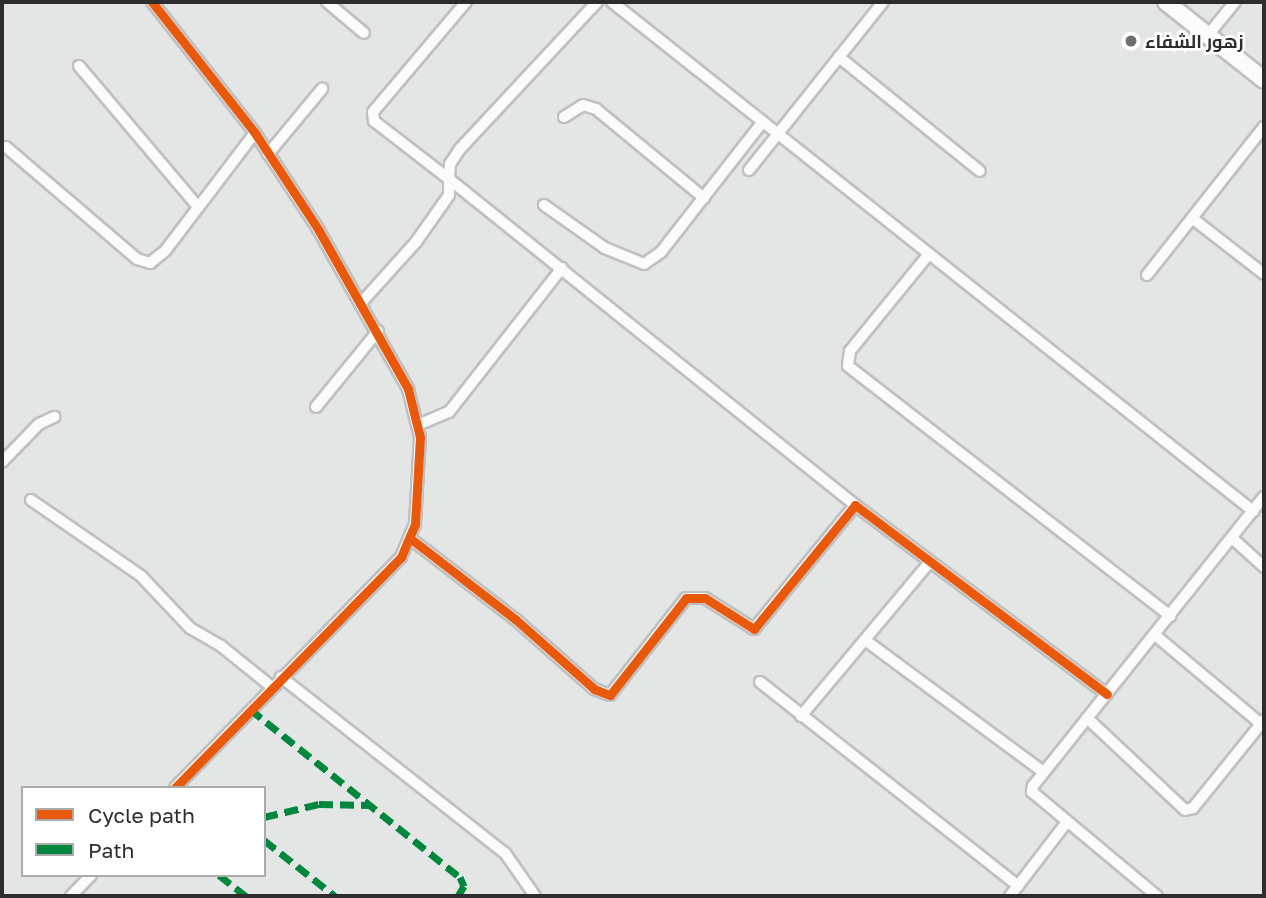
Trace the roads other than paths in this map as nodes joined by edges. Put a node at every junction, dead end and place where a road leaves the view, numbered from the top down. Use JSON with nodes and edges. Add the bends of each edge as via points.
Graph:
{"nodes":[{"id":1,"x":152,"y":2,"type":"edge"},
{"id":2,"x":466,"y":2,"type":"edge"},
{"id":3,"x":597,"y":2,"type":"edge"},
{"id":4,"x":612,"y":2,"type":"edge"},
{"id":5,"x":883,"y":2,"type":"edge"},
{"id":6,"x":1166,"y":2,"type":"edge"},
{"id":7,"x":1234,"y":2,"type":"edge"},
{"id":8,"x":333,"y":4,"type":"edge"},
{"id":9,"x":364,"y":33,"type":"dead end"},
{"id":10,"x":1208,"y":35,"type":"junction"},
{"id":11,"x":839,"y":57,"type":"junction"},
{"id":12,"x":79,"y":66,"type":"dead end"},
{"id":13,"x":1264,"y":80,"type":"edge"},
{"id":14,"x":322,"y":89,"type":"dead end"},
{"id":15,"x":564,"y":117,"type":"dead end"},
{"id":16,"x":761,"y":124,"type":"junction"},
{"id":17,"x":1264,"y":127,"type":"edge"},
{"id":18,"x":255,"y":133,"type":"junction"},
{"id":19,"x":776,"y":135,"type":"junction"},
{"id":20,"x":6,"y":147,"type":"dead end"},
{"id":21,"x":268,"y":154,"type":"junction"},
{"id":22,"x":748,"y":170,"type":"dead end"},
{"id":23,"x":981,"y":172,"type":"dead end"},
{"id":24,"x":449,"y":179,"type":"junction"},
{"id":25,"x":704,"y":198,"type":"junction"},
{"id":26,"x":544,"y":205,"type":"dead end"},
{"id":27,"x":198,"y":207,"type":"junction"},
{"id":28,"x":1192,"y":218,"type":"junction"},
{"id":29,"x":929,"y":254,"type":"junction"},
{"id":30,"x":562,"y":268,"type":"junction"},
{"id":31,"x":1264,"y":274,"type":"edge"},
{"id":32,"x":1147,"y":275,"type":"dead end"},
{"id":33,"x":361,"y":303,"type":"junction"},
{"id":34,"x":378,"y":331,"type":"junction"},
{"id":35,"x":316,"y":407,"type":"dead end"},
{"id":36,"x":54,"y":417,"type":"dead end"},
{"id":37,"x":418,"y":425,"type":"junction"},
{"id":38,"x":2,"y":462,"type":"edge"},
{"id":39,"x":1264,"y":497,"type":"edge"},
{"id":40,"x":31,"y":500,"type":"dead end"},
{"id":41,"x":855,"y":505,"type":"junction"},
{"id":42,"x":1253,"y":510,"type":"junction"},
{"id":43,"x":1232,"y":538,"type":"junction"},
{"id":44,"x":411,"y":539,"type":"junction"},
{"id":45,"x":929,"y":563,"type":"junction"},
{"id":46,"x":1264,"y":567,"type":"edge"},
{"id":47,"x":1170,"y":616,"type":"junction"},
{"id":48,"x":1155,"y":635,"type":"junction"},
{"id":49,"x":864,"y":640,"type":"junction"},
{"id":50,"x":281,"y":677,"type":"junction"},
{"id":51,"x":760,"y":682,"type":"dead end"},
{"id":52,"x":272,"y":687,"type":"junction"},
{"id":53,"x":1107,"y":694,"type":"junction"},
{"id":54,"x":802,"y":716,"type":"junction"},
{"id":55,"x":1087,"y":718,"type":"junction"},
{"id":56,"x":1263,"y":722,"type":"edge"},
{"id":57,"x":1042,"y":772,"type":"junction"},
{"id":58,"x":177,"y":786,"type":"edge"},
{"id":59,"x":1068,"y":822,"type":"junction"},
{"id":60,"x":89,"y":877,"type":"edge"},
{"id":61,"x":1018,"y":886,"type":"junction"},
{"id":62,"x":1142,"y":892,"type":"edge"},
{"id":63,"x":71,"y":896,"type":"edge"},
{"id":64,"x":536,"y":896,"type":"edge"},
{"id":65,"x":1010,"y":896,"type":"edge"},
{"id":66,"x":1157,"y":896,"type":"edge"}],
"edges":[{"from":1,"to":18,"type":"street"},
{"from":2,"to":24,"type":"street","via":[[372,117]]},
{"from":3,"to":24,"type":"street","via":[[460,149],[450,164]]},
{"from":4,"to":16,"type":"street"},
{"from":5,"to":11,"type":"street"},
{"from":6,"to":10,"type":"street"},
{"from":7,"to":10,"type":"street"},
{"from":8,"to":9,"type":"street"},
{"from":10,"to":13,"type":"street"},
{"from":11,"to":19,"type":"street"},
{"from":11,"to":23,"type":"street"},
{"from":12,"to":27,"type":"street"},
{"from":14,"to":21,"type":"street"},
{"from":15,"to":25,"type":"street","via":[[583,105],[596,108]]},
{"from":16,"to":19,"type":"street"},
{"from":16,"to":25,"type":"street"},
{"from":17,"to":28,"type":"street"},
{"from":18,"to":21,"type":"street"},
{"from":18,"to":27,"type":"street"},
{"from":19,"to":22,"type":"street"},
{"from":19,"to":29,"type":"street"},
{"from":20,"to":27,"type":"street","via":[[143,263],[156,261]]},
{"from":21,"to":33,"type":"street"},
{"from":24,"to":30,"type":"street"},
{"from":24,"to":33,"type":"street","via":[[449,195],[440,213]]},
{"from":25,"to":26,"type":"street","via":[[661,252],[644,264],[605,248]]},
{"from":28,"to":31,"type":"street"},
{"from":28,"to":32,"type":"street"},
{"from":29,"to":42,"type":"street"},
{"from":29,"to":47,"type":"street","via":[[850,351],[848,366]]},
{"from":30,"to":37,"type":"street","via":[[449,412]]},
{"from":30,"to":41,"type":"street","via":[[608,310]]},
{"from":33,"to":34,"type":"street"},
{"from":34,"to":35,"type":"street"},
{"from":34,"to":37,"type":"street","via":[[408,389]]},
{"from":36,"to":38,"type":"street","via":[[39,424]]},
{"from":37,"to":44,"type":"street"},
{"from":39,"to":42,"type":"street"},
{"from":40,"to":52,"type":"street","via":[[141,576],[190,628]]},
{"from":41,"to":44,"type":"street","via":[[754,629],[705,598],[686,598],[610,695],[594,689],[515,619]]},
{"from":41,"to":45,"type":"street"},
{"from":42,"to":43,"type":"street"},
{"from":43,"to":46,"type":"street"},
{"from":43,"to":47,"type":"street"},
{"from":44,"to":50,"type":"street","via":[[401,557]]},
{"from":45,"to":49,"type":"street"},
{"from":45,"to":53,"type":"street"},
{"from":47,"to":48,"type":"street"},
{"from":48,"to":53,"type":"street"},
{"from":48,"to":56,"type":"street"},
{"from":49,"to":54,"type":"street"},
{"from":49,"to":57,"type":"street"},
{"from":50,"to":52,"type":"street"},
{"from":50,"to":64,"type":"street","via":[[505,853]]},
{"from":51,"to":54,"type":"street"},
{"from":52,"to":58,"type":"street"},
{"from":53,"to":55,"type":"street"},
{"from":54,"to":61,"type":"street"},
{"from":55,"to":56,"type":"street","via":[[1185,810],[1193,808]]},
{"from":55,"to":57,"type":"street"},
{"from":57,"to":59,"type":"street","via":[[1032,792]]},
{"from":59,"to":61,"type":"street"},
{"from":59,"to":62,"type":"street"},
{"from":60,"to":63,"type":"street"},
{"from":61,"to":65,"type":"street"},
{"from":62,"to":66,"type":"street"}]}
